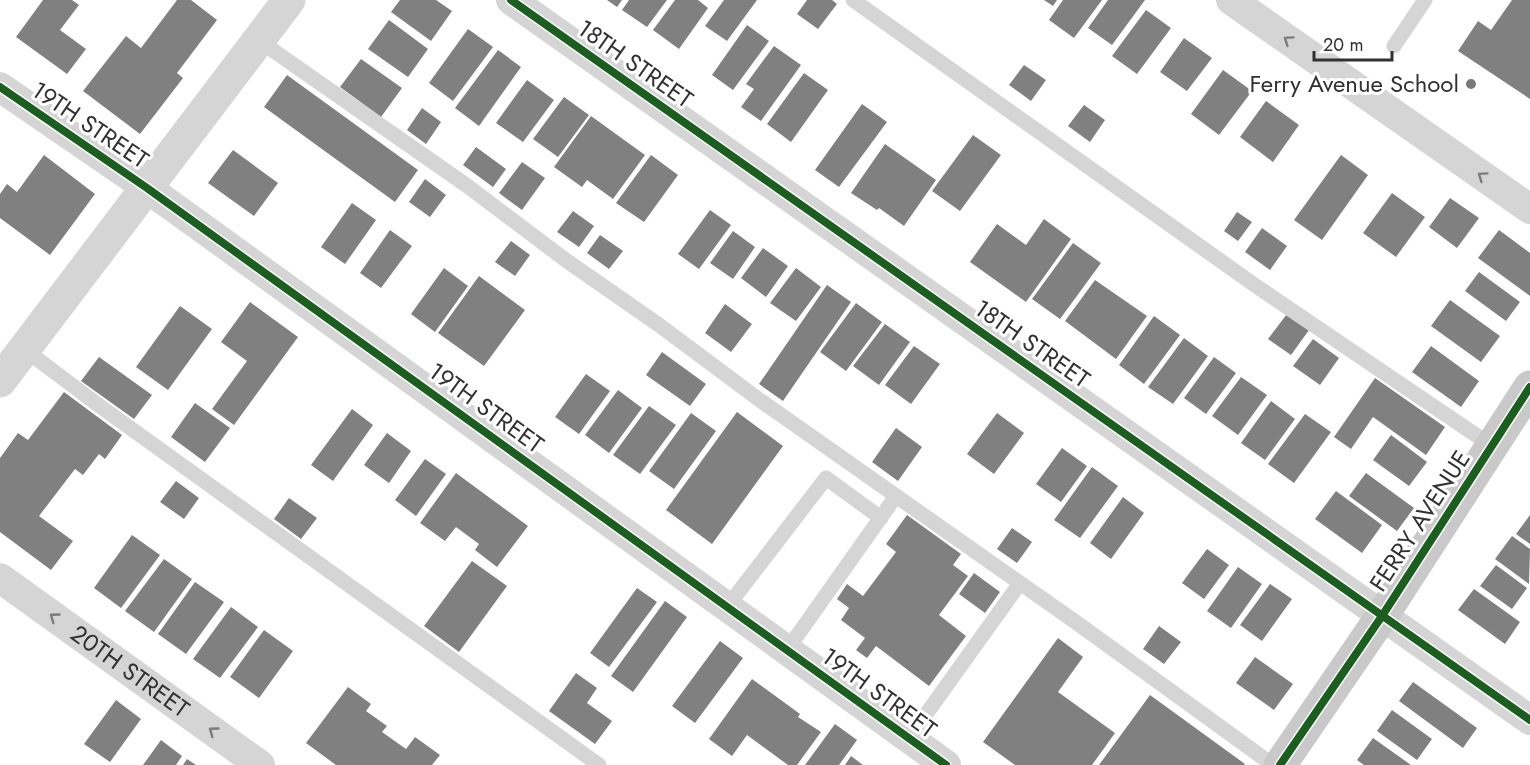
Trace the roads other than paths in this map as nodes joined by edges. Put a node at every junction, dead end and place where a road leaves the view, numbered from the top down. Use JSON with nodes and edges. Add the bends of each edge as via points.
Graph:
{"nodes":[{"id":1,"x":289,"y":0,"type":"edge"},
{"id":2,"x":511,"y":0,"type":"edge"},
{"id":3,"x":853,"y":0,"type":"edge"},
{"id":4,"x":1232,"y":0,"type":"edge"},
{"id":5,"x":1425,"y":0,"type":"edge"},
{"id":6,"x":258,"y":40,"type":"junction"},
{"id":7,"x":1394,"y":46,"type":"dead end"},
{"id":8,"x":0,"y":87,"type":"edge"},
{"id":9,"x":147,"y":188,"type":"junction"},
{"id":10,"x":1530,"y":210,"type":"edge"},
{"id":11,"x":24,"y":349,"type":"junction"},
{"id":12,"x":0,"y":381,"type":"edge"},
{"id":13,"x":1530,"y":387,"type":"edge"},
{"id":14,"x":1492,"y":446,"type":"junction"},
{"id":15,"x":896,"y":496,"type":"junction"},
{"id":16,"x":881,"y":518,"type":"junction"},
{"id":17,"x":0,"y":578,"type":"edge"},
{"id":18,"x":1020,"y":583,"type":"junction"},
{"id":19,"x":727,"y":607,"type":"junction"},
{"id":20,"x":1382,"y":616,"type":"junction"},
{"id":21,"x":787,"y":650,"type":"junction"},
{"id":22,"x":1530,"y":720,"type":"edge"},
{"id":23,"x":909,"y":738,"type":"junction"},
{"id":24,"x":260,"y":765,"type":"edge"},
{"id":25,"x":599,"y":765,"type":"edge"},
{"id":26,"x":946,"y":765,"type":"edge"},
{"id":27,"x":1274,"y":765,"type":"edge"},
{"id":28,"x":1280,"y":765,"type":"edge"}],
"edges":[{"from":1,"to":6,"type":"street"},
{"from":2,"to":20,"type":"street","name":"18TH STREET"},
{"from":3,"to":14,"type":"lane","via":[[1256,286]]},
{"from":10,"to":4,"type":"street","one_way":true},
{"from":5,"to":7,"type":"lane"},
{"from":6,"to":9,"type":"street"},
{"from":6,"to":15,"type":"lane"},
{"from":8,"to":9,"type":"street","name":"19TH STREET"},
{"from":9,"to":11,"type":"street"},
{"from":9,"to":19,"type":"street","name":"19TH STREET"},
{"from":11,"to":12,"type":"street"},
{"from":11,"to":25,"type":"lane"},
{"from":13,"to":14,"type":"main road","name":"FERRY AVENUE"},
{"from":14,"to":20,"type":"main road","name":"FERRY AVENUE"},
{"from":15,"to":16,"type":"lane"},
{"from":15,"to":18,"type":"lane"},
{"from":16,"to":19,"type":"lane","via":[[826,478]]},
{"from":16,"to":21,"type":"lane"},
{"from":24,"to":17,"type":"street","name":"20TH STREET","one_way":true},
{"from":18,"to":23,"type":"lane"},
{"from":18,"to":27,"type":"lane"},
{"from":19,"to":21,"type":"street","name":"19TH STREET"},
{"from":20,"to":22,"type":"street","name":"18TH STREET"},
{"from":20,"to":28,"type":"main road","name":"FERRY AVENUE"},
{"from":21,"to":23,"type":"street","name":"19TH STREET"},
{"from":23,"to":26,"type":"street","name":"19TH STREET"}]}
